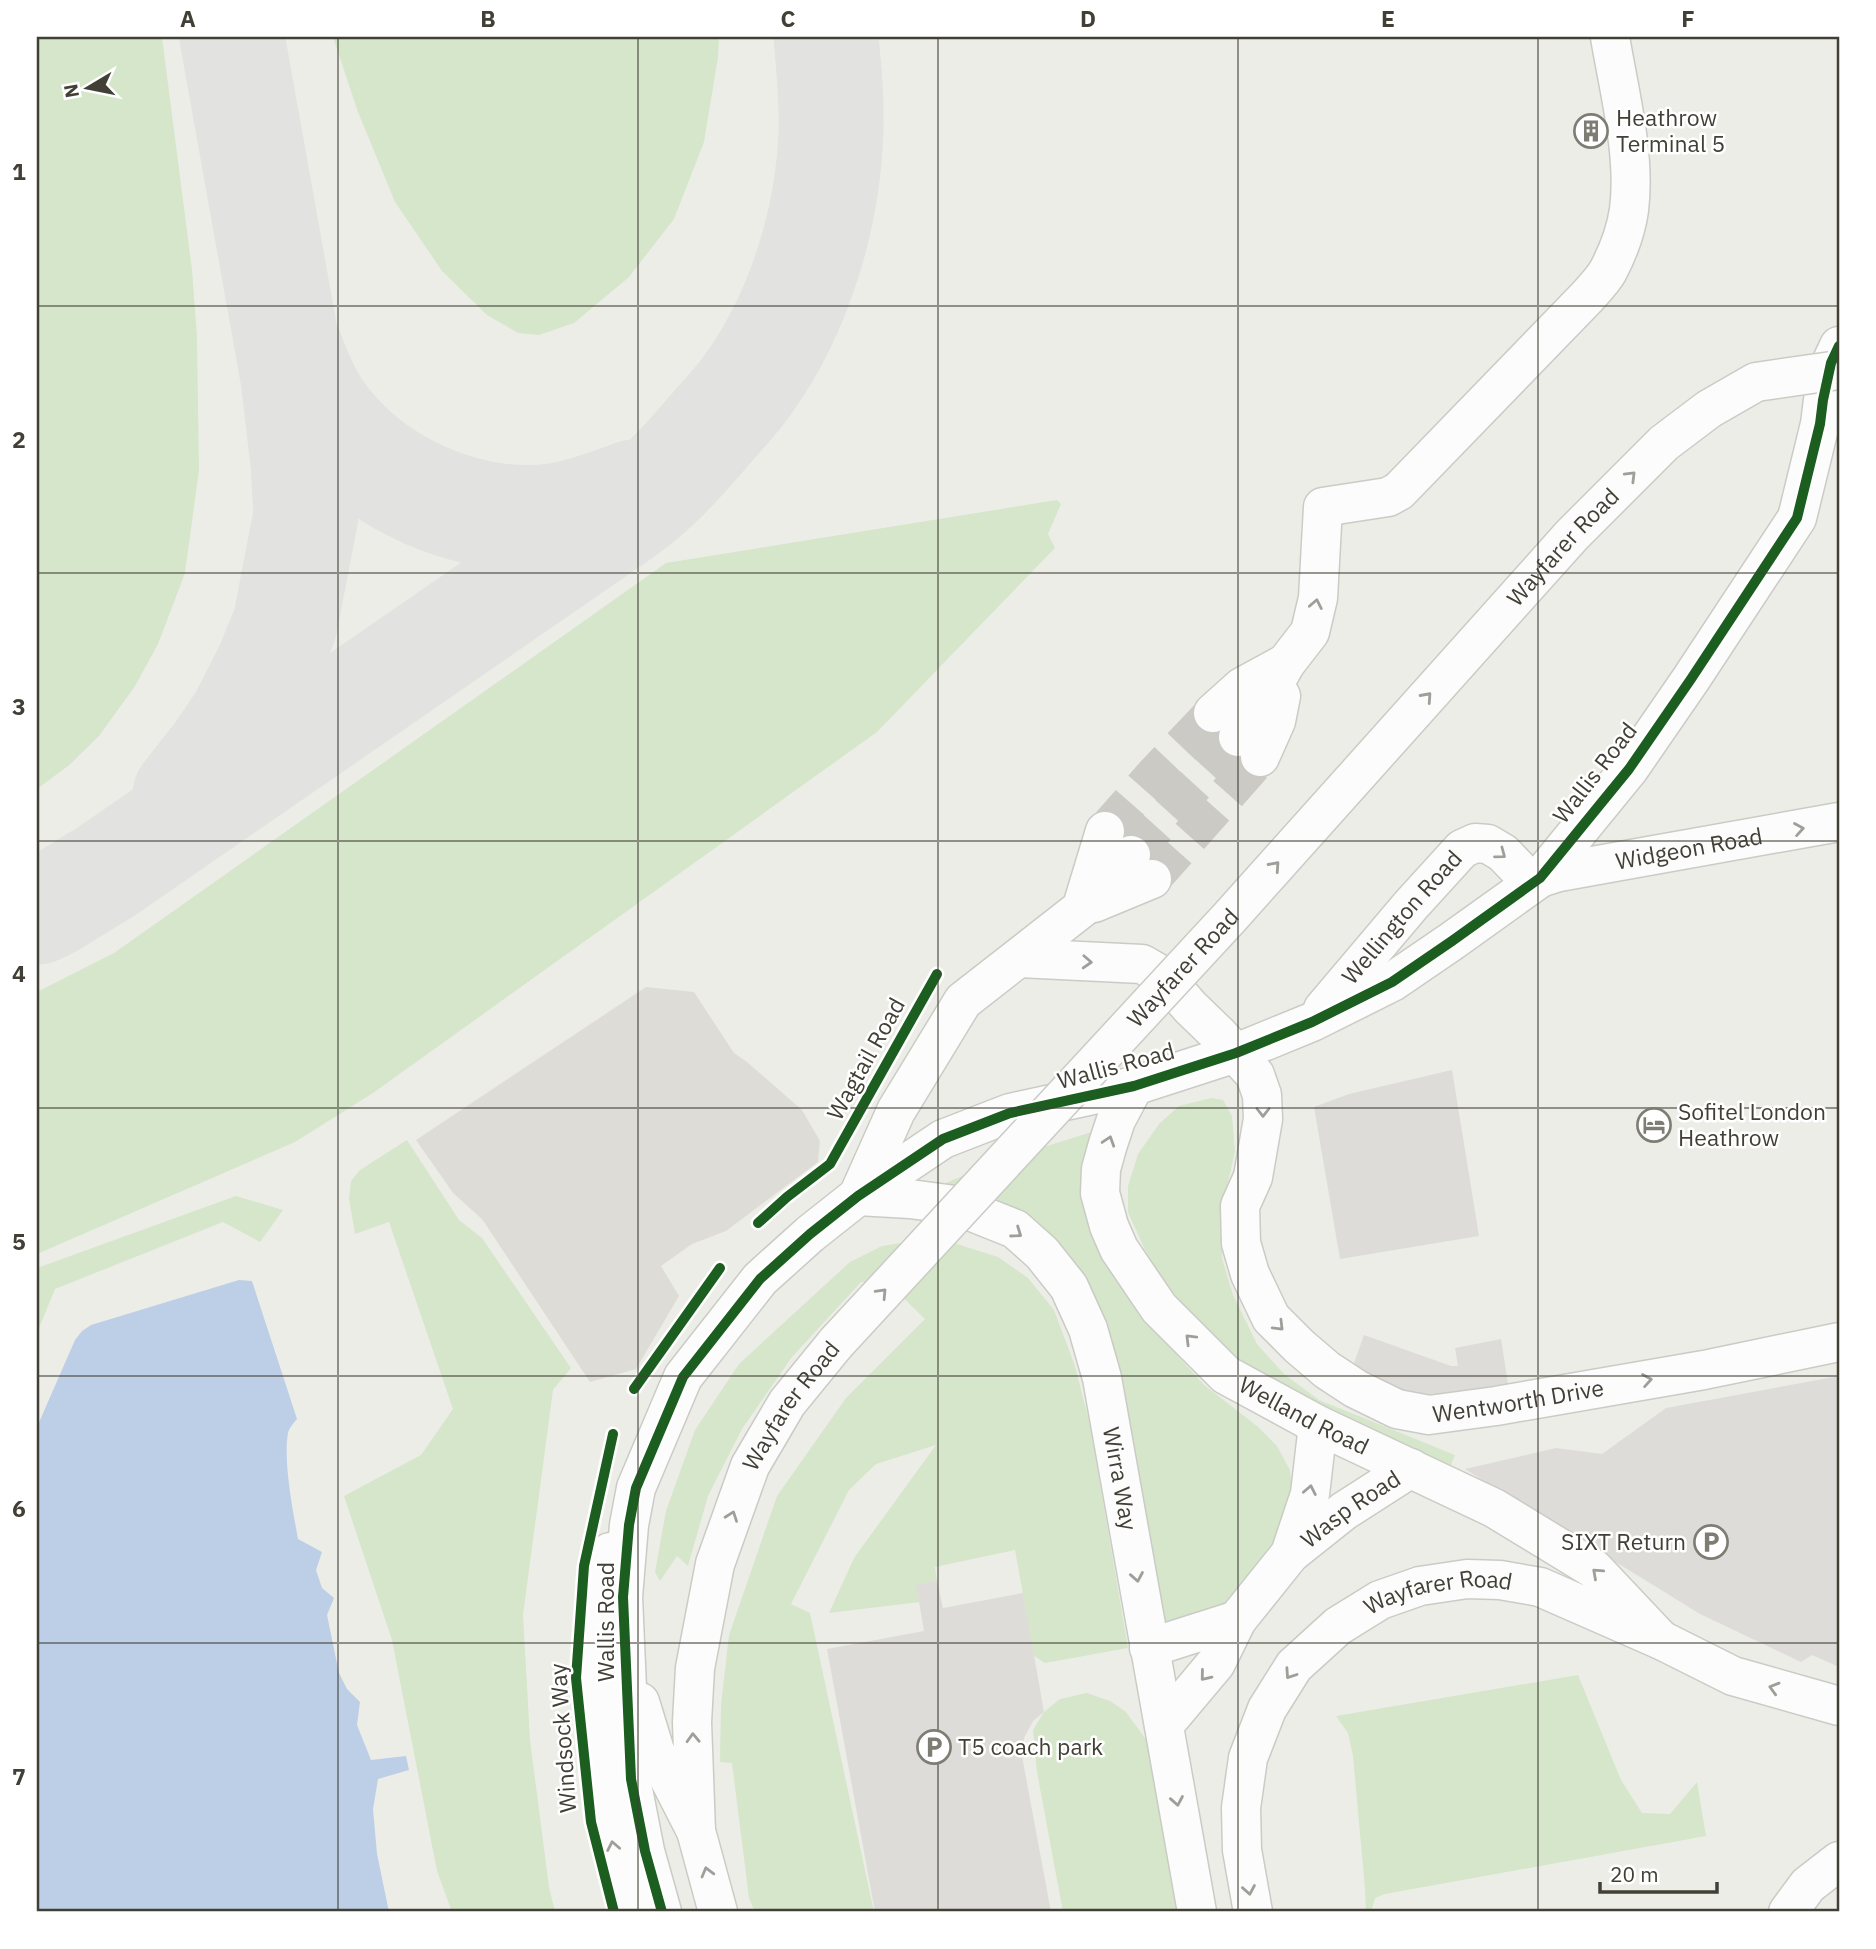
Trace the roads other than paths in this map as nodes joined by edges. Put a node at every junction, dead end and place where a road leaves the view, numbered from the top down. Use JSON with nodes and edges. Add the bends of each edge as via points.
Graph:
{"nodes":[{"id":1,"x":1610,"y":37,"type":"edge"},
{"id":2,"x":1839,"y":346,"type":"edge"},
{"id":3,"x":1839,"y":370,"type":"edge"},
{"id":4,"x":1839,"y":421,"type":"edge"},
{"id":5,"x":1812,"y":458,"type":"junction"},
{"id":6,"x":1237,"y":736,"type":"tunnel mouth"},
{"id":7,"x":1839,"y":822,"type":"edge"},
{"id":8,"x":1536,"y":881,"type":"junction"},
{"id":9,"x":1082,"y":908,"type":"junction"},
{"id":10,"x":1018,"y":958,"type":"junction"},
{"id":11,"x":1312,"y":1022,"type":"junction"},
{"id":12,"x":1236,"y":1053,"type":"junction"},
{"id":13,"x":1134,"y":1086,"type":"junction"},
{"id":14,"x":858,"y":1196,"type":"junction"},
{"id":15,"x":1839,"y":1342,"type":"edge"},
{"id":16,"x":1318,"y":1424,"type":"junction"},
{"id":17,"x":1411,"y":1468,"type":"junction"},
{"id":18,"x":629,"y":1525,"type":"junction"},
{"id":19,"x":1290,"y":1554,"type":"junction"},
{"id":20,"x":1237,"y":1620,"type":"junction"},
{"id":21,"x":1661,"y":1640,"type":"junction"},
{"id":22,"x":1149,"y":1648,"type":"junction"},
{"id":23,"x":625,"y":1657,"type":"junction"},
{"id":24,"x":1839,"y":1706,"type":"edge"},
{"id":25,"x":1164,"y":1725,"type":"junction"},
{"id":26,"x":696,"y":1831,"type":"junction"},
{"id":27,"x":1839,"y":1861,"type":"edge"},
{"id":28,"x":630,"y":1912,"type":"edge"},
{"id":29,"x":662,"y":1912,"type":"edge"},
{"id":30,"x":718,"y":1912,"type":"edge"},
{"id":31,"x":1197,"y":1912,"type":"edge"},
{"id":32,"x":1253,"y":1912,"type":"edge"},
{"id":33,"x":1788,"y":1912,"type":"edge"}],
"edges":[{"from":6,"to":1,"type":"street","one_way":true,"via":[[1310,632],[1318,598],[1324,507],[1377,500],[1399,491],[1606,274],[1623,238],[1630,172]]},
{"from":2,"to":5,"type":"street","name":"Wallis Road","via":[[1831,363]]},
{"from":26,"to":3,"type":"street","name":"Wayfarer Road","one_way":true,"bridge":true,"via":[[695,1668],[715,1564],[750,1466],[787,1403],[836,1343],[1230,917],[1572,535],[1664,443],[1756,382]]},
{"from":4,"to":5,"type":"street"},
{"from":5,"to":8,"type":"street","name":"Wallis Road","via":[[1797,518],[1629,769]]},
{"from":8,"to":7,"type":"street","name":"Widgeon Road","one_way":true,"via":[[1559,872]]},
{"from":8,"to":11,"type":"street","name":"Wallis Road","via":[[1392,982]]},
{"from":11,"to":8,"type":"street","name":"Wellington Road","one_way":true,"via":[[1462,849],[1475,843],[1488,845]]},
{"from":9,"to":9,"type":"street","via":[[1129,855]]},
{"from":9,"to":10,"type":"street"},
{"from":10,"to":12,"type":"street","one_way":true,"via":[[1142,964],[1163,976]]},
{"from":10,"to":14,"type":"street","via":[[963,1001],[896,1111]]},
{"from":11,"to":12,"type":"street","name":"Wallis Road"},
{"from":12,"to":13,"type":"street","name":"Wallis Road"},
{"from":12,"to":15,"type":"street","name":"Wentworth Drive","one_way":true,"via":[[1255,1075],[1262,1095],[1263,1119],[1253,1177],[1240,1206],[1241,1243],[1250,1275],[1270,1318],[1327,1370],[1396,1409],[1429,1415],[1496,1406]]},
{"from":13,"to":14,"type":"street","name":"Wallis Road","via":[[1010,1114],[943,1139]]},
{"from":16,"to":13,"type":"street","name":"Welland Road","one_way":true,"via":[[1226,1375],[1152,1300],[1119,1249],[1100,1194],[1101,1169],[1116,1119]]},
{"from":14,"to":18,"type":"street","name":"Wallis Road","via":[[760,1279],[683,1377],[636,1488]]},
{"from":14,"to":22,"type":"street","name":"Wirra Way","one_way":true,"via":[[955,1205],[1015,1229],[1042,1252],[1069,1287],[1088,1329],[1102,1378]]},
{"from":16,"to":17,"type":"street","name":"Welland Road"},
{"from":19,"to":16,"type":"street","name":"Wasp Road","one_way":true,"via":[[1310,1494]]},
{"from":17,"to":19,"type":"street","name":"Wasp Road","via":[[1344,1511]]},
{"from":21,"to":17,"type":"street","name":"Welland Road","one_way":true,"via":[[1594,1569],[1494,1508]]},
{"from":18,"to":23,"type":"street","name":"Wallis Road","via":[[623,1597]]},
{"from":28,"to":18,"type":"street","name":"Windsock Way","one_way":true,"via":[[601,1787],[593,1628],[611,1547]]},
{"from":19,"to":20,"type":"street","name":"Wasp Road"},
{"from":20,"to":22,"type":"street"},
{"from":20,"to":25,"type":"street","name":"Wasp Road","one_way":true,"via":[[1216,1663]]},
{"from":24,"to":21,"type":"street","name":"Wayfarer Road","one_way":true,"via":[[1733,1676]]},
{"from":21,"to":32,"type":"street","name":"Wayfarer Road","one_way":true,"via":[[1540,1587],[1467,1579],[1420,1586],[1380,1600],[1338,1626],[1294,1666],[1267,1709],[1248,1758],[1241,1808],[1242,1850]]},
{"from":22,"to":25,"type":"street","name":"Wirra Way"},
{"from":23,"to":26,"type":"street","name":"Wayfarer Road","via":[[655,1751]]},
{"from":23,"to":29,"type":"street","name":"Wallis Road","via":[[631,1779]]},
{"from":25,"to":31,"type":"street","name":"Wirra Way","one_way":true},
{"from":30,"to":26,"type":"street","name":"Wayfarer Road","one_way":true},
{"from":27,"to":33,"type":"street","via":[[1808,1885]]}]}
